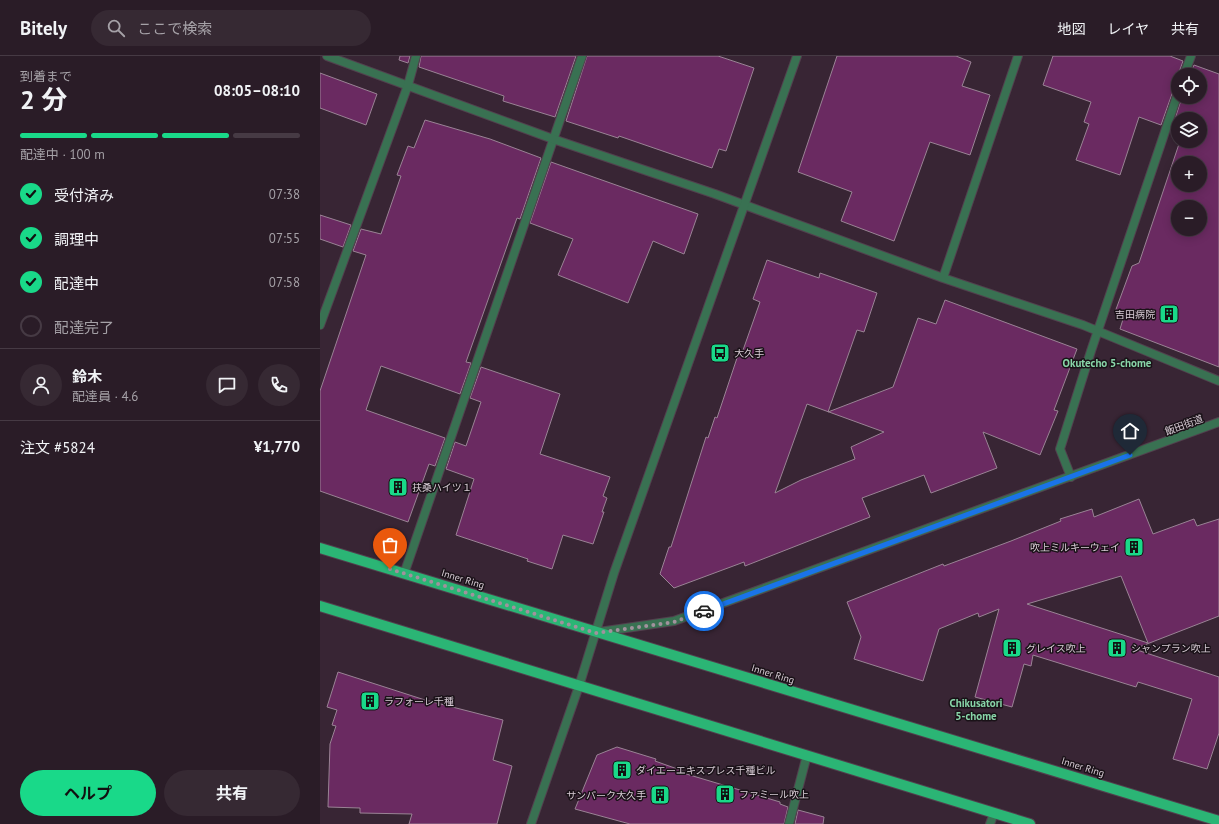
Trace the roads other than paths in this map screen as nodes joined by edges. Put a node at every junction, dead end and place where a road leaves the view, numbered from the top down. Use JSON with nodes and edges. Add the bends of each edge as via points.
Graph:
{"nodes":[{"id":1,"x":328,"y":56,"type":"edge"},
{"id":2,"x":416,"y":56,"type":"edge"},
{"id":3,"x":582,"y":56,"type":"edge"},
{"id":4,"x":798,"y":56,"type":"edge"},
{"id":5,"x":1018,"y":56,"type":"edge"},
{"id":6,"x":1191,"y":56,"type":"edge"},
{"id":7,"x":1187,"y":68,"type":"edge"},
{"id":8,"x":408,"y":85,"type":"junction"},
{"id":9,"x":1174,"y":104,"type":"edge"},
{"id":10,"x":553,"y":139,"type":"junction"},
{"id":11,"x":745,"y":205,"type":"junction"},
{"id":12,"x":943,"y":278,"type":"junction"},
{"id":13,"x":320,"y":325,"type":"edge"},
{"id":14,"x":1097,"y":331,"type":"junction"},
{"id":15,"x":1219,"y":381,"type":"edge"},
{"id":16,"x":1219,"y":422,"type":"edge"},
{"id":17,"x":1071,"y":478,"type":"junction"},
{"id":18,"x":320,"y":548,"type":"edge"},
{"id":19,"x":404,"y":574,"type":"junction"},
{"id":20,"x":320,"y":606,"type":"edge"},
{"id":21,"x":596,"y":633,"type":"junction"},
{"id":22,"x":579,"y":686,"type":"junction"},
{"id":23,"x":807,"y":756,"type":"junction"},
{"id":24,"x":994,"y":813,"type":"junction"},
{"id":25,"x":1219,"y":821,"type":"edge"},
{"id":26,"x":531,"y":824,"type":"edge"},
{"id":27,"x":789,"y":824,"type":"edge"},
{"id":28,"x":990,"y":824,"type":"edge"},
{"id":29,"x":1030,"y":824,"type":"edge"}],
"edges":[{"from":1,"to":8,"type":"street"},
{"from":2,"to":8,"type":"street"},
{"from":3,"to":10,"type":"street"},
{"from":4,"to":11,"type":"street"},
{"from":5,"to":12,"type":"street"},
{"from":6,"to":7,"type":"street"},
{"from":8,"to":10,"type":"street"},
{"from":8,"to":13,"type":"street"},
{"from":9,"to":14,"type":"street"},
{"from":10,"to":11,"type":"street"},
{"from":10,"to":19,"type":"street"},
{"from":11,"to":12,"type":"street"},
{"from":11,"to":21,"type":"street","via":[[617,566]]},
{"from":12,"to":14,"type":"street"},
{"from":14,"to":15,"type":"street"},
{"from":14,"to":17,"type":"street","via":[[1060,449]]},
{"from":16,"to":17,"type":"street","name":"飯田街道"},
{"from":17,"to":21,"type":"street","name":"飯田街道","via":[[674,622]]},
{"from":18,"to":19,"type":"main road","name":"Inner Ring"},
{"from":19,"to":21,"type":"main road","name":"Inner Ring"},
{"from":20,"to":22,"type":"main road"},
{"from":21,"to":22,"type":"street"},
{"from":21,"to":25,"type":"main road","name":"Inner Ring"},
{"from":22,"to":23,"type":"main road"},
{"from":22,"to":26,"type":"street"},
{"from":23,"to":24,"type":"main road"},
{"from":23,"to":27,"type":"street"},
{"from":24,"to":28,"type":"street"},
{"from":24,"to":29,"type":"main road"}]}
